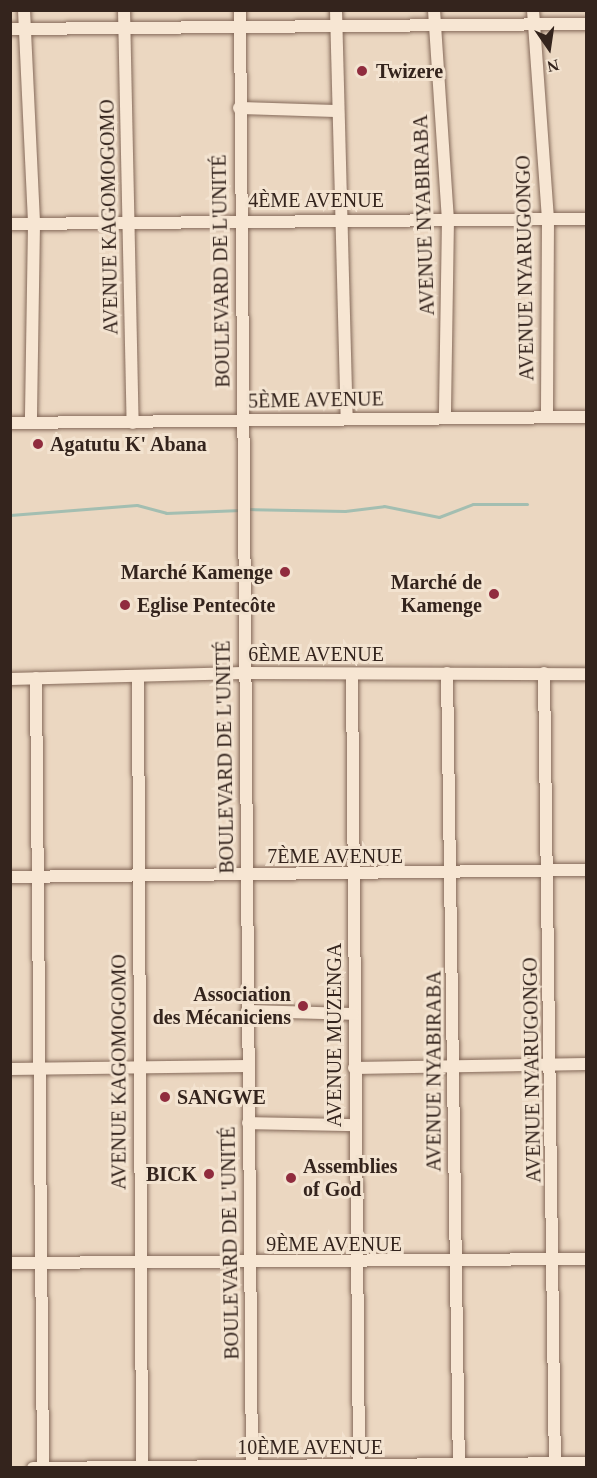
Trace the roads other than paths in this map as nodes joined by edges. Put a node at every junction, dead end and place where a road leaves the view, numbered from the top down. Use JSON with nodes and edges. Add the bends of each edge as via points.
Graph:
{"nodes":[{"id":1,"x":24,"y":10,"type":"edge"},
{"id":2,"x":124,"y":10,"type":"edge"},
{"id":3,"x":240,"y":10,"type":"edge"},
{"id":4,"x":336,"y":10,"type":"edge"},
{"id":5,"x":434,"y":10,"type":"edge"},
{"id":6,"x":533,"y":10,"type":"edge"},
{"id":7,"x":586,"y":24,"type":"edge"},
{"id":8,"x":240,"y":25,"type":"junction"},
{"id":9,"x":336,"y":25,"type":"junction"},
{"id":10,"x":434,"y":25,"type":"junction"},
{"id":11,"x":533,"y":26,"type":"junction"},
{"id":12,"x":10,"y":29,"type":"edge"},
{"id":13,"x":24,"y":29,"type":"junction"},
{"id":14,"x":124,"y":29,"type":"junction"},
{"id":15,"x":239,"y":108,"type":"junction"},
{"id":16,"x":337,"y":111,"type":"junction"},
{"id":17,"x":340,"y":219,"type":"junction"},
{"id":18,"x":448,"y":219,"type":"junction"},
{"id":19,"x":548,"y":219,"type":"junction"},
{"id":20,"x":586,"y":219,"type":"edge"},
{"id":21,"x":239,"y":220,"type":"junction"},
{"id":22,"x":129,"y":222,"type":"junction"},
{"id":23,"x":10,"y":224,"type":"edge"},
{"id":24,"x":34,"y":224,"type":"junction"},
{"id":25,"x":547,"y":417,"type":"junction"},
{"id":26,"x":586,"y":417,"type":"edge"},
{"id":27,"x":445,"y":418,"type":"junction"},
{"id":28,"x":348,"y":419,"type":"junction"},
{"id":29,"x":242,"y":421,"type":"junction"},
{"id":30,"x":10,"y":423,"type":"edge"},
{"id":31,"x":31,"y":423,"type":"junction"},
{"id":32,"x":133,"y":423,"type":"junction"},
{"id":33,"x":447,"y":673,"type":"junction"},
{"id":34,"x":544,"y":673,"type":"junction"},
{"id":35,"x":243,"y":674,"type":"junction"},
{"id":36,"x":352,"y":674,"type":"junction"},
{"id":37,"x":586,"y":674,"type":"edge"},
{"id":38,"x":138,"y":676,"type":"junction"},
{"id":39,"x":36,"y":678,"type":"junction"},
{"id":40,"x":10,"y":679,"type":"edge"},
{"id":41,"x":586,"y":870,"type":"edge"},
{"id":42,"x":550,"y":871,"type":"junction"},
{"id":43,"x":246,"y":875,"type":"junction"},
{"id":44,"x":353,"y":875,"type":"junction"},
{"id":45,"x":452,"y":875,"type":"junction"},
{"id":46,"x":38,"y":877,"type":"junction"},
{"id":47,"x":139,"y":877,"type":"junction"},
{"id":48,"x":10,"y":878,"type":"edge"},
{"id":49,"x":247,"y":1011,"type":"junction"},
{"id":50,"x":353,"y":1014,"type":"junction"},
{"id":51,"x":551,"y":1064,"type":"junction"},
{"id":52,"x":586,"y":1064,"type":"edge"},
{"id":53,"x":454,"y":1065,"type":"junction"},
{"id":54,"x":248,"y":1066,"type":"junction"},
{"id":55,"x":138,"y":1067,"type":"junction"},
{"id":56,"x":354,"y":1068,"type":"junction"},
{"id":57,"x":10,"y":1069,"type":"edge"},
{"id":58,"x":40,"y":1069,"type":"junction"},
{"id":59,"x":248,"y":1123,"type":"junction"},
{"id":60,"x":353,"y":1125,"type":"junction"},
{"id":61,"x":586,"y":1259,"type":"edge"},
{"id":62,"x":555,"y":1260,"type":"junction"},
{"id":63,"x":455,"y":1262,"type":"junction"},
{"id":64,"x":10,"y":1263,"type":"edge"},
{"id":65,"x":42,"y":1263,"type":"junction"},
{"id":66,"x":250,"y":1264,"type":"junction"},
{"id":67,"x":357,"y":1264,"type":"junction"},
{"id":68,"x":138,"y":1265,"type":"junction"},
{"id":69,"x":586,"y":1463,"type":"edge"},
{"id":70,"x":459,"y":1466,"type":"edge"},
{"id":71,"x":555,"y":1466,"type":"edge"},
{"id":72,"x":33,"y":1467,"type":"edge"},
{"id":73,"x":43,"y":1467,"type":"edge"},
{"id":74,"x":142,"y":1467,"type":"edge"},
{"id":75,"x":252,"y":1467,"type":"edge"},
{"id":76,"x":359,"y":1467,"type":"edge"}],
"edges":[{"from":1,"to":13,"type":"street"},
{"from":2,"to":14,"type":"street","name":"AVENUE KAGOMOGOMO"},
{"from":3,"to":8,"type":"street","name":"BOULEVARD DE L'UNITÉ"},
{"from":4,"to":9,"type":"street"},
{"from":5,"to":10,"type":"street","name":"AVENUE NYABIRABA"},
{"from":6,"to":11,"type":"street","name":"AVENUE NYARUGONGO"},
{"from":7,"to":11,"type":"street"},
{"from":8,"to":9,"type":"street"},
{"from":8,"to":14,"type":"street"},
{"from":8,"to":15,"type":"street","name":"BOULEVARD DE L'UNITÉ"},
{"from":9,"to":10,"type":"street"},
{"from":9,"to":16,"type":"street"},
{"from":10,"to":11,"type":"street"},
{"from":10,"to":18,"type":"street","name":"AVENUE NYABIRABA"},
{"from":11,"to":19,"type":"street","name":"AVENUE NYARUGONGO"},
{"from":12,"to":13,"type":"street"},
{"from":13,"to":14,"type":"street"},
{"from":13,"to":24,"type":"street"},
{"from":14,"to":22,"type":"street","name":"AVENUE KAGOMOGOMO"},
{"from":15,"to":16,"type":"street"},
{"from":15,"to":21,"type":"street","name":"BOULEVARD DE L'UNITÉ"},
{"from":16,"to":17,"type":"street"},
{"from":17,"to":18,"type":"street","name":"4ÈME AVENUE"},
{"from":17,"to":21,"type":"street","name":"4ÈME AVENUE"},
{"from":17,"to":28,"type":"street"},
{"from":18,"to":19,"type":"street","name":"4ÈME AVENUE"},
{"from":18,"to":27,"type":"street","name":"AVENUE NYABIRABA"},
{"from":19,"to":20,"type":"street","name":"4ÈME AVENUE"},
{"from":19,"to":25,"type":"street","name":"AVENUE NYARUGONGO"},
{"from":21,"to":22,"type":"street","name":"4ÈME AVENUE"},
{"from":21,"to":29,"type":"street","name":"BOULEVARD DE L'UNITÉ"},
{"from":22,"to":24,"type":"street","name":"4ÈME AVENUE"},
{"from":22,"to":32,"type":"street","name":"AVENUE KAGOMOGOMO"},
{"from":23,"to":24,"type":"street","name":"4ÈME AVENUE"},
{"from":24,"to":31,"type":"street"},
{"from":25,"to":26,"type":"street","name":"5ÈME AVENUE"},
{"from":25,"to":27,"type":"street","name":"5ÈME AVENUE"},
{"from":27,"to":28,"type":"street","name":"5ÈME AVENUE"},
{"from":28,"to":29,"type":"street","name":"5ÈME AVENUE"},
{"from":29,"to":32,"type":"street","name":"5ÈME AVENUE"},
{"from":29,"to":35,"type":"street","name":"BOULEVARD DE L'UNITÉ"},
{"from":30,"to":31,"type":"street","name":"5ÈME AVENUE"},
{"from":31,"to":32,"type":"street","name":"5ÈME AVENUE"},
{"from":33,"to":34,"type":"street","name":"6ÈME AVENUE"},
{"from":33,"to":36,"type":"street","name":"6ÈME AVENUE"},
{"from":33,"to":45,"type":"street","name":"AVENUE NYABIRABA"},
{"from":34,"to":37,"type":"street","name":"6ÈME AVENUE"},
{"from":34,"to":42,"type":"street","name":"AVENUE NYARUGONGO"},
{"from":35,"to":36,"type":"street","name":"6ÈME AVENUE"},
{"from":35,"to":38,"type":"street","name":"6ÈME AVENUE"},
{"from":35,"to":43,"type":"street","name":"BOULEVARD DE L'UNITÉ"},
{"from":36,"to":44,"type":"street","name":"AVENUE MUZENGA"},
{"from":38,"to":39,"type":"street","name":"6ÈME AVENUE"},
{"from":38,"to":47,"type":"street","name":"AVENUE KAGOMOGOMO"},
{"from":39,"to":40,"type":"street","name":"6ÈME AVENUE"},
{"from":39,"to":46,"type":"street"},
{"from":41,"to":42,"type":"street","name":"7ÈME AVENUE"},
{"from":42,"to":45,"type":"street","name":"7ÈME AVENUE"},
{"from":42,"to":51,"type":"street","name":"AVENUE NYARUGONGO"},
{"from":43,"to":44,"type":"street","name":"7ÈME AVENUE"},
{"from":43,"to":47,"type":"street","name":"7ÈME AVENUE"},
{"from":43,"to":49,"type":"street","name":"BOULEVARD DE L'UNITÉ"},
{"from":44,"to":45,"type":"street","name":"7ÈME AVENUE"},
{"from":44,"to":50,"type":"street","name":"AVENUE MUZENGA"},
{"from":45,"to":53,"type":"street","name":"AVENUE NYABIRABA"},
{"from":46,"to":47,"type":"street","name":"7ÈME AVENUE"},
{"from":46,"to":48,"type":"street","name":"7ÈME AVENUE"},
{"from":46,"to":58,"type":"street"},
{"from":47,"to":55,"type":"street","name":"AVENUE KAGOMOGOMO"},
{"from":49,"to":50,"type":"street"},
{"from":49,"to":54,"type":"street","name":"BOULEVARD DE L'UNITÉ"},
{"from":50,"to":56,"type":"street","name":"AVENUE MUZENGA"},
{"from":51,"to":52,"type":"street"},
{"from":51,"to":53,"type":"street"},
{"from":51,"to":62,"type":"street","name":"AVENUE NYARUGONGO"},
{"from":53,"to":56,"type":"street"},
{"from":53,"to":63,"type":"street","name":"AVENUE NYABIRABA"},
{"from":54,"to":55,"type":"street"},
{"from":54,"to":59,"type":"street","name":"BOULEVARD DE L'UNITÉ"},
{"from":55,"to":58,"type":"street"},
{"from":55,"to":68,"type":"street","name":"AVENUE KAGOMOGOMO"},
{"from":56,"to":60,"type":"street","name":"AVENUE MUZENGA"},
{"from":57,"to":58,"type":"street"},
{"from":58,"to":65,"type":"street"},
{"from":59,"to":60,"type":"street"},
{"from":59,"to":66,"type":"street","name":"BOULEVARD DE L'UNITÉ"},
{"from":60,"to":67,"type":"street","name":"AVENUE MUZENGA"},
{"from":61,"to":62,"type":"street","name":"9ÈME AVENUE"},
{"from":62,"to":63,"type":"street","name":"9ÈME AVENUE"},
{"from":62,"to":71,"type":"street","name":"AVENUE NYARUGONGO"},
{"from":63,"to":67,"type":"street","name":"9ÈME AVENUE"},
{"from":63,"to":70,"type":"street","name":"AVENUE NYABIRABA"},
{"from":64,"to":65,"type":"street","name":"9ÈME AVENUE"},
{"from":65,"to":68,"type":"street","name":"9ÈME AVENUE"},
{"from":65,"to":73,"type":"street"},
{"from":66,"to":67,"type":"street","name":"9ÈME AVENUE"},
{"from":66,"to":68,"type":"street","name":"9ÈME AVENUE"},
{"from":66,"to":75,"type":"street","name":"BOULEVARD DE L'UNITÉ"},
{"from":67,"to":76,"type":"street","name":"AVENUE MUZENGA"},
{"from":68,"to":74,"type":"street","name":"AVENUE KAGOMOGOMO"},
{"from":69,"to":71,"type":"street","name":"10ÈME AVENUE"},
{"from":70,"to":71,"type":"street","name":"10ÈME AVENUE"},
{"from":70,"to":76,"type":"street","name":"10ÈME AVENUE"},
{"from":72,"to":73,"type":"street","name":"10ÈME AVENUE"},
{"from":73,"to":74,"type":"street","name":"10ÈME AVENUE"},
{"from":74,"to":75,"type":"street","name":"10ÈME AVENUE"},
{"from":75,"to":76,"type":"street","name":"10ÈME AVENUE"}]}
